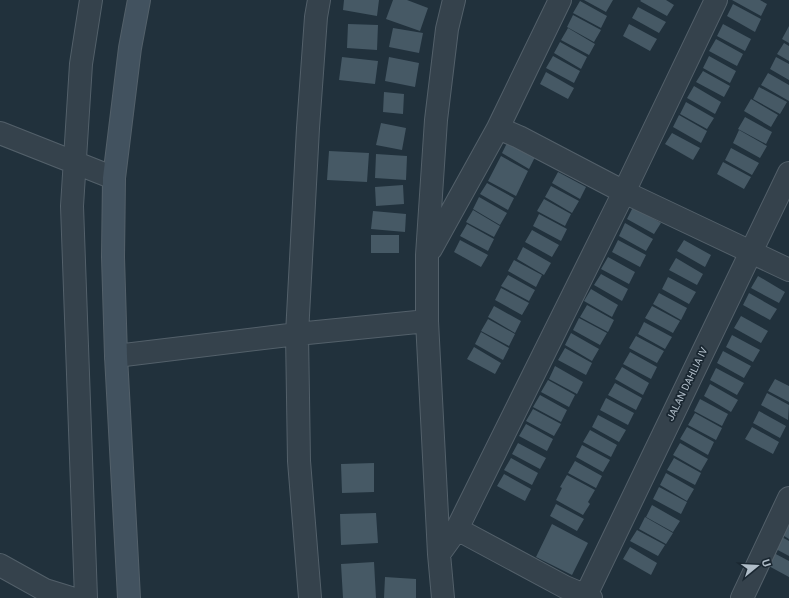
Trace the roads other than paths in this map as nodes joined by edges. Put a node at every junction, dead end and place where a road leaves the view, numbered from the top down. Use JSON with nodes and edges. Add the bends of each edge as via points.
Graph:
{"nodes":[{"id":1,"x":91,"y":0,"type":"edge"},
{"id":2,"x":139,"y":0,"type":"edge"},
{"id":3,"x":319,"y":0,"type":"edge"},
{"id":4,"x":454,"y":0,"type":"edge"},
{"id":5,"x":560,"y":0,"type":"edge"},
{"id":6,"x":716,"y":0,"type":"edge"},
{"id":7,"x":498,"y":128,"type":"junction"},
{"id":8,"x":0,"y":132,"type":"edge"},
{"id":9,"x":75,"y":163,"type":"junction"},
{"id":10,"x":789,"y":173,"type":"edge"},
{"id":11,"x":114,"y":178,"type":"junction"},
{"id":12,"x":624,"y":192,"type":"junction"},
{"id":13,"x":752,"y":252,"type":"junction"},
{"id":14,"x":427,"y":255,"type":"junction"},
{"id":15,"x":789,"y":270,"type":"edge"},
{"id":16,"x":427,"y":321,"type":"junction"},
{"id":17,"x":297,"y":334,"type":"junction"},
{"id":18,"x":116,"y":356,"type":"junction"},
{"id":19,"x":789,"y":498,"type":"edge"},
{"id":20,"x":457,"y":529,"type":"junction"},
{"id":21,"x":439,"y":554,"type":"junction"},
{"id":22,"x":0,"y":565,"type":"edge"},
{"id":23,"x":588,"y":596,"type":"edge"},
{"id":24,"x":71,"y":598,"type":"edge"},
{"id":25,"x":86,"y":598,"type":"edge"},
{"id":26,"x":129,"y":598,"type":"edge"},
{"id":27,"x":310,"y":598,"type":"edge"},
{"id":28,"x":443,"y":598,"type":"edge"},
{"id":29,"x":742,"y":598,"type":"edge"}],
"edges":[{"from":1,"to":9,"type":"street","via":[[82,64]]},
{"from":2,"to":11,"type":"street","via":[[130,48]]},
{"from":3,"to":17,"type":"street","via":[[308,128]]},
{"from":4,"to":14,"type":"street","via":[[447,29],[436,120]]},
{"from":5,"to":7,"type":"street"},
{"from":6,"to":12,"type":"street"},
{"from":7,"to":12,"type":"street"},
{"from":7,"to":14,"type":"street"},
{"from":8,"to":9,"type":"street"},
{"from":9,"to":11,"type":"street"},
{"from":9,"to":25,"type":"street","via":[[72,206]]},
{"from":10,"to":13,"type":"street","name":"JALAN DAHLIA IV"},
{"from":11,"to":18,"type":"street"},
{"from":12,"to":13,"type":"street"},
{"from":12,"to":20,"type":"street"},
{"from":13,"to":15,"type":"street"},
{"from":13,"to":23,"type":"street","name":"JALAN DAHLIA IV","via":[[613,537]]},
{"from":14,"to":16,"type":"street"},
{"from":16,"to":17,"type":"street"},
{"from":16,"to":21,"type":"street"},
{"from":17,"to":18,"type":"street"},
{"from":17,"to":27,"type":"street","via":[[299,461]]},
{"from":18,"to":26,"type":"street"},
{"from":19,"to":29,"type":"street"},
{"from":20,"to":21,"type":"street"},
{"from":20,"to":23,"type":"street","via":[[565,587]]},
{"from":21,"to":28,"type":"street"},
{"from":22,"to":24,"type":"street","via":[[45,590]]}]}
